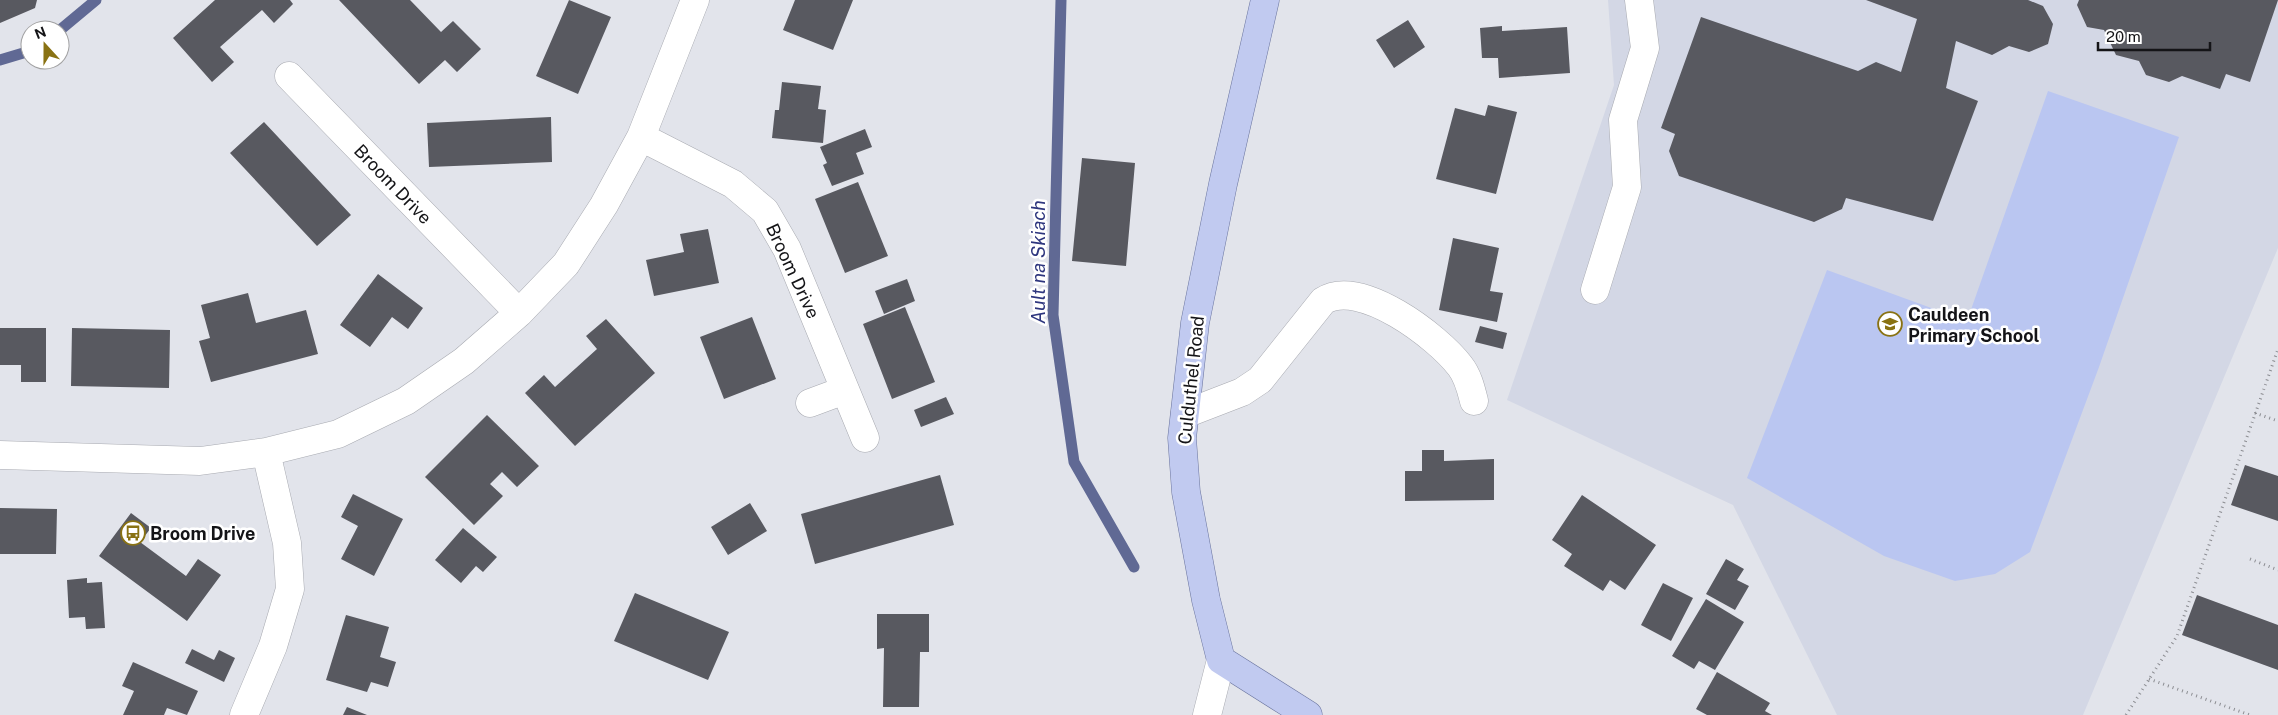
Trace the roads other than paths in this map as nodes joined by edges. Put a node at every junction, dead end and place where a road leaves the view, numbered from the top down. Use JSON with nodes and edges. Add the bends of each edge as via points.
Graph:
{"nodes":[{"id":1,"x":695,"y":0,"type":"edge"},
{"id":2,"x":1265,"y":0,"type":"edge"},
{"id":3,"x":1639,"y":0,"type":"edge"},
{"id":4,"x":289,"y":76,"type":"dead end"},
{"id":5,"x":641,"y":136,"type":"junction"},
{"id":6,"x":1595,"y":290,"type":"dead end"},
{"id":7,"x":518,"y":313,"type":"junction"},
{"id":8,"x":845,"y":390,"type":"junction"},
{"id":9,"x":1474,"y":401,"type":"dead end"},
{"id":10,"x":810,"y":403,"type":"dead end"},
{"id":11,"x":1185,"y":414,"type":"junction"},
{"id":12,"x":865,"y":438,"type":"dead end"},
{"id":13,"x":266,"y":452,"type":"junction"},
{"id":14,"x":0,"y":455,"type":"edge"},
{"id":15,"x":1221,"y":660,"type":"junction"},
{"id":16,"x":244,"y":715,"type":"edge"},
{"id":17,"x":1207,"y":715,"type":"edge"},
{"id":18,"x":1308,"y":715,"type":"edge"}],
"edges":[{"from":1,"to":5,"type":"street"},
{"from":2,"to":11,"type":"main road","name":"Culduthel Road","via":[[1195,323]]},
{"from":3,"to":6,"type":"street","via":[[1645,48],[1623,120],[1627,187]]},
{"from":4,"to":7,"type":"street","name":"Broom Drive"},
{"from":5,"to":7,"type":"street","via":[[604,205],[566,264]]},
{"from":5,"to":8,"type":"street","name":"Broom Drive","via":[[733,184],[764,211],[787,248]]},
{"from":7,"to":13,"type":"street","via":[[464,361],[406,401],[338,434]]},
{"from":8,"to":10,"type":"street"},
{"from":8,"to":12,"type":"street","name":"Broom Drive"},
{"from":9,"to":11,"type":"street","via":[[1461,366],[1425,330],[1390,310],[1346,296],[1323,301],[1260,380],[1242,392]]},
{"from":11,"to":15,"type":"main road","name":"Culduthel Road","via":[[1182,438],[1186,492]]},
{"from":13,"to":14,"type":"street","via":[[200,461]]},
{"from":13,"to":16,"type":"street","via":[[287,543],[290,589],[273,646]]},
{"from":15,"to":17,"type":"street"},
{"from":15,"to":18,"type":"main road"}]}
